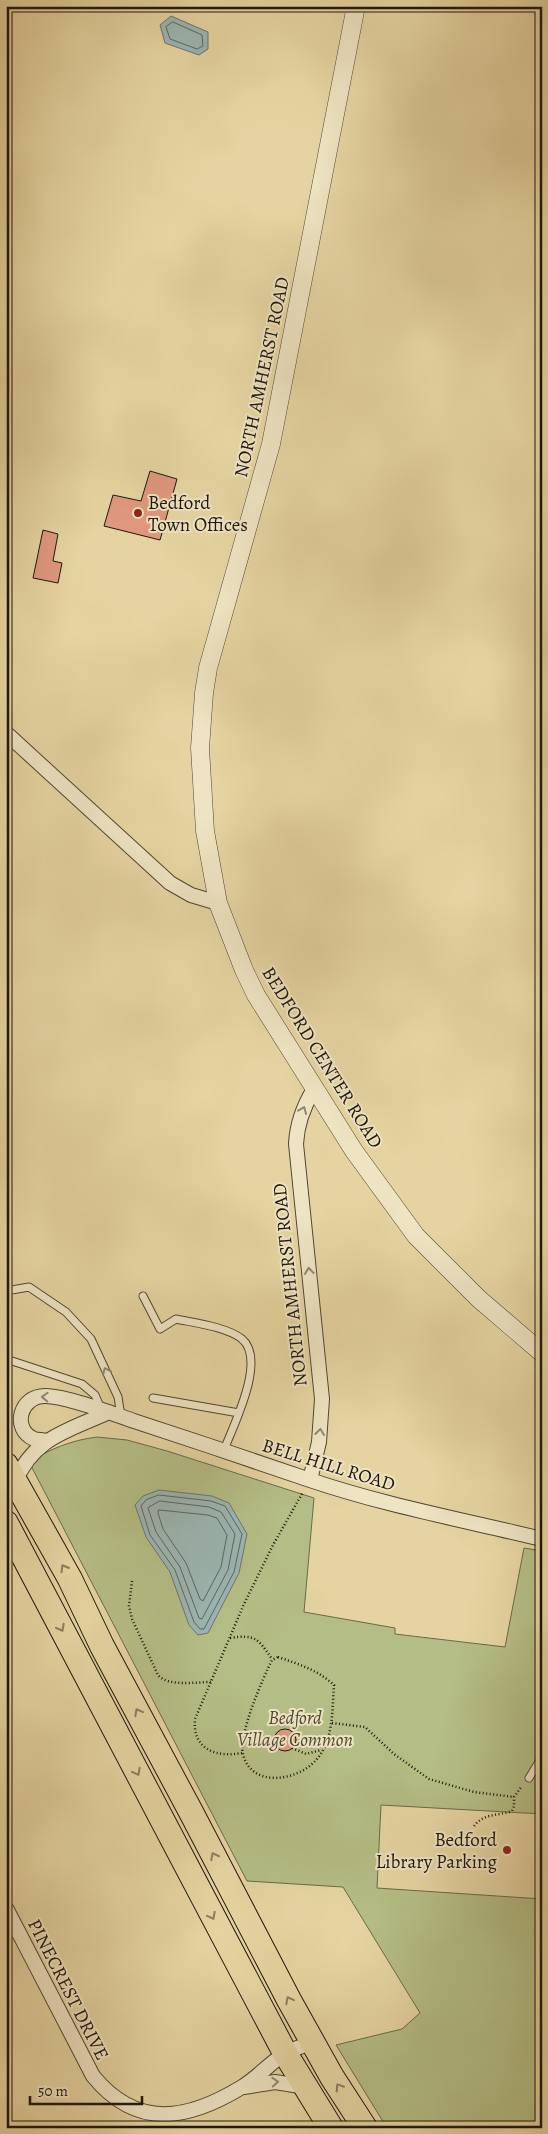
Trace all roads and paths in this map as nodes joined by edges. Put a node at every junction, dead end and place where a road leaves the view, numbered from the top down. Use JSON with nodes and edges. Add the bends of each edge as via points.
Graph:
{"nodes":[{"id":1,"x":356,"y":6,"type":"edge"},
{"id":2,"x":6,"y":733,"type":"edge"},
{"id":3,"x":218,"y":902,"type":"junction"},
{"id":4,"x":314,"y":1089,"type":"junction"},
{"id":5,"x":6,"y":1291,"type":"edge"},
{"id":6,"x":142,"y":1296,"type":"dead end"},
{"id":7,"x":542,"y":1353,"type":"edge"},
{"id":8,"x":6,"y":1359,"type":"edge"},
{"id":9,"x":153,"y":1398,"type":"dead end"},
{"id":10,"x":111,"y":1413,"type":"junction"},
{"id":11,"x":239,"y":1413,"type":"junction"},
{"id":12,"x":46,"y":1440,"type":"junction"},
{"id":13,"x":224,"y":1450,"type":"junction"},
{"id":14,"x":10,"y":1474,"type":"edge"},
{"id":15,"x":310,"y":1480,"type":"junction"},
{"id":16,"x":6,"y":1523,"type":"edge"},
{"id":17,"x":542,"y":1539,"type":"edge"},
{"id":18,"x":132,"y":1581,"type":"dead end"},
{"id":19,"x":230,"y":1638,"type":"junction"},
{"id":20,"x":272,"y":1660,"type":"junction"},
{"id":21,"x":211,"y":1682,"type":"junction"},
{"id":22,"x":332,"y":1723,"type":"junction"},
{"id":23,"x":292,"y":1748,"type":"dead end"},
{"id":24,"x":322,"y":1750,"type":"junction"},
{"id":25,"x":242,"y":1753,"type":"junction"},
{"id":26,"x":542,"y":1758,"type":"edge"},
{"id":27,"x":529,"y":1778,"type":"joint"},
{"id":28,"x":514,"y":1797,"type":"junction"},
{"id":29,"x":474,"y":1826,"type":"dead end"},
{"id":30,"x":6,"y":1908,"type":"edge"},
{"id":31,"x":312,"y":2043,"type":"junction"},
{"id":32,"x":285,"y":2053,"type":"junction"},
{"id":33,"x":243,"y":2087,"type":"junction"},
{"id":34,"x":306,"y":2087,"type":"junction"},
{"id":35,"x":331,"y":2128,"type":"edge"},
{"id":36,"x":365,"y":2128,"type":"edge"}],
"edges":[{"from":1,"to":3,"type":"street","name":"NORTH AMHERST ROAD","via":[[271,444],[213,644],[204,693],[200,774],[205,831]]},
{"from":2,"to":3,"type":"street","via":[[170,883],[191,895]]},
{"from":3,"to":4,"type":"street","name":"BEDFORD CENTER ROAD","via":[[256,995]]},
{"from":4,"to":7,"type":"street","name":"BEDFORD CENTER ROAD","via":[[416,1236],[479,1299]]},
{"from":15,"to":4,"type":"street","name":"NORTH AMHERST ROAD","one_way":true,"via":[[319,1442],[322,1399],[296,1144],[303,1106]]},
{"from":10,"to":5,"type":"lane","one_way":true,"via":[[118,1397],[91,1339],[80,1326],[66,1312],[29,1287]]},
{"from":6,"to":11,"type":"lane","via":[[160,1329],[176,1319],[227,1332],[243,1340],[250,1352],[252,1371]]},
{"from":8,"to":10,"type":"lane","via":[[82,1384]]},
{"from":9,"to":11,"type":"lane"},
{"from":10,"to":12,"type":"street"},
{"from":10,"to":12,"type":"street","name":"BELL HILL ROAD","one_way":true,"via":[[47,1396],[35,1397],[24,1405],[22,1423],[34,1438]]},
{"from":10,"to":13,"type":"street","name":"BELL HILL ROAD"},
{"from":11,"to":13,"type":"lane"},
{"from":12,"to":14,"type":"street"},
{"from":13,"to":15,"type":"street","name":"BELL HILL ROAD"},
{"from":31,"to":14,"type":"highway","one_way":true,"via":[[102,1646],[70,1579]]},
{"from":15,"to":17,"type":"street","name":"BELL HILL ROAD"},
{"from":15,"to":19,"type":"path","via":[[273,1545]]},
{"from":16,"to":32,"type":"highway","one_way":true},
{"from":18,"to":21,"type":"path","via":[[132,1619],[158,1675],[170,1682]]},
{"from":19,"to":20,"type":"path","via":[[253,1636],[261,1642]]},
{"from":19,"to":21,"type":"path"},
{"from":20,"to":22,"type":"path","via":[[278,1657],[311,1669],[334,1685]]},
{"from":20,"to":25,"type":"path","via":[[244,1732]]},
{"from":21,"to":25,"type":"path","via":[[195,1719],[194,1730],[208,1750],[230,1756]]},
{"from":22,"to":24,"type":"path"},
{"from":22,"to":28,"type":"path","via":[[365,1727],[394,1754],[430,1780],[474,1792]]},
{"from":23,"to":24,"type":"path","via":[[306,1754]]},
{"from":24,"to":25,"type":"path","via":[[317,1759],[304,1769],[280,1779],[256,1772],[247,1765]]},
{"from":26,"to":27,"type":"lane"},
{"from":27,"to":28,"type":"path"},
{"from":28,"to":29,"type":"path","via":[[512,1811],[487,1816]]},
{"from":30,"to":33,"type":"street","name":"PINECREST DRIVE","via":[[83,2059],[106,2092],[136,2110],[169,2115],[186,2112]]},
{"from":31,"to":32,"type":"street","name":"PINECREST DRIVE"},
{"from":36,"to":31,"type":"highway","one_way":true},
{"from":32,"to":33,"type":"street","name":"PINECREST DRIVE"},
{"from":32,"to":34,"type":"highway"},
{"from":33,"to":34,"type":"street","one_way":true,"via":[[275,2082]]},
{"from":34,"to":35,"type":"highway"}]}
